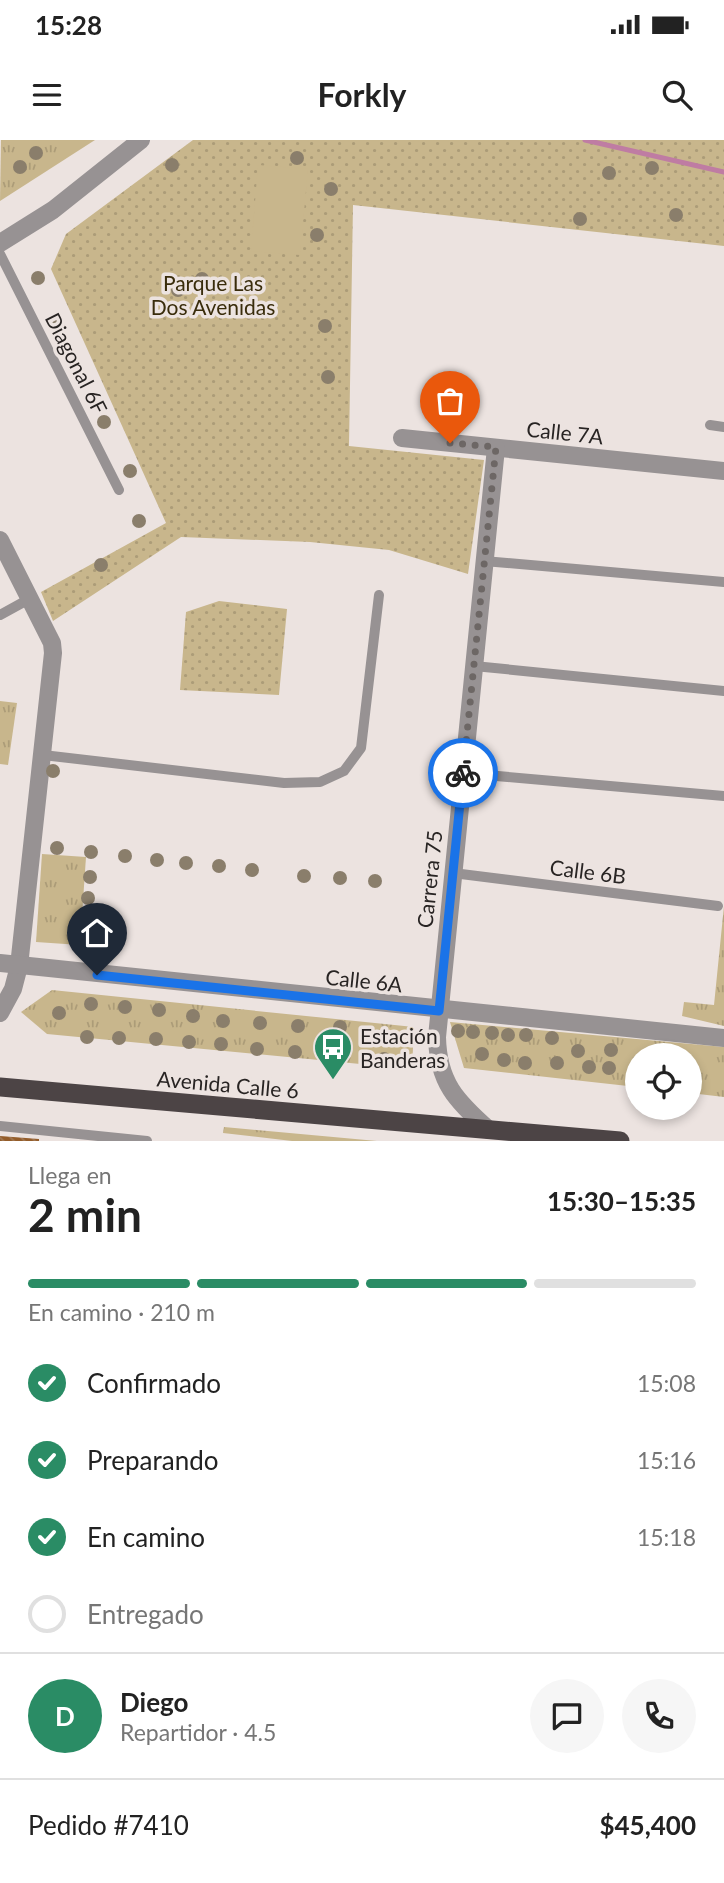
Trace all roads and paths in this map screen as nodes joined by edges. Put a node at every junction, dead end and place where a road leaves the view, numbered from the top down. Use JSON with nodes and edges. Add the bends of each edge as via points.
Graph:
{"nodes":[{"id":1,"x":141,"y":140,"type":"edge"},
{"id":2,"x":0,"y":243,"type":"edge"},
{"id":3,"x":0,"y":254,"type":"edge"},
{"id":4,"x":710,"y":425,"type":"dead end"},
{"id":5,"x":724,"y":427,"type":"edge"},
{"id":6,"x":402,"y":438,"type":"dead end"},
{"id":7,"x":496,"y":447,"type":"junction"},
{"id":8,"x":724,"y":471,"type":"edge"},
{"id":9,"x":119,"y":490,"type":"dead end"},
{"id":10,"x":0,"y":540,"type":"edge"},
{"id":11,"x":484,"y":561,"type":"junction"},
{"id":12,"x":724,"y":582,"type":"edge"},
{"id":13,"x":379,"y":595,"type":"dead end"},
{"id":14,"x":31,"y":598,"type":"junction"},
{"id":15,"x":0,"y":615,"type":"edge"},
{"id":16,"x":474,"y":666,"type":"junction"},
{"id":17,"x":724,"y":691,"type":"edge"},
{"id":18,"x":43,"y":754,"type":"junction"},
{"id":19,"x":463,"y":773,"type":"junction"},
{"id":20,"x":724,"y":796,"type":"edge"},
{"id":21,"x":453,"y":873,"type":"junction"},
{"id":22,"x":718,"y":906,"type":"dead end"},
{"id":23,"x":0,"y":963,"type":"edge"},
{"id":24,"x":19,"y":966,"type":"junction"},
{"id":25,"x":439,"y":1011,"type":"junction"},
{"id":26,"x":0,"y":1013,"type":"edge"},
{"id":27,"x":724,"y":1038,"type":"edge"},
{"id":28,"x":0,"y":1087,"type":"edge"},
{"id":29,"x":0,"y":1126,"type":"edge"},
{"id":30,"x":489,"y":1129,"type":"junction"},
{"id":31,"x":147,"y":1141,"type":"edge"},
{"id":32,"x":620,"y":1141,"type":"edge"}],
"edges":[{"from":1,"to":2,"type":"street","via":[[61,204]]},
{"from":3,"to":9,"type":"lane","name":"Diagonal 6F"},
{"from":4,"to":5,"type":"lane"},
{"from":6,"to":7,"type":"street","name":"Calle 7A"},
{"from":7,"to":8,"type":"street","name":"Calle 7A"},
{"from":7,"to":11,"type":"street","name":"Carrera 75"},
{"from":10,"to":14,"type":"street"},
{"from":11,"to":12,"type":"lane"},
{"from":11,"to":16,"type":"street","name":"Carrera 75"},
{"from":13,"to":18,"type":"lane","via":[[361,748],[344,771],[320,782],[284,783]]},
{"from":14,"to":15,"type":"lane"},
{"from":14,"to":18,"type":"street","via":[[53,653]]},
{"from":16,"to":17,"type":"lane"},
{"from":16,"to":19,"type":"street","name":"Carrera 75"},
{"from":18,"to":24,"type":"street"},
{"from":19,"to":20,"type":"lane"},
{"from":19,"to":21,"type":"street","name":"Carrera 75"},
{"from":21,"to":22,"type":"lane","name":"Calle 6B"},
{"from":21,"to":25,"type":"street","name":"Carrera 75"},
{"from":23,"to":24,"type":"street","name":"Calle 6A"},
{"from":24,"to":25,"type":"street","name":"Calle 6A"},
{"from":24,"to":26,"type":"street"},
{"from":25,"to":27,"type":"street","name":"Calle 6A"},
{"from":25,"to":30,"type":"street","name":"Carrera 75","via":[[441,1072],[458,1100]]},
{"from":28,"to":30,"type":"highway","name":"Avenida Calle 6"},
{"from":29,"to":31,"type":"lane"},
{"from":30,"to":32,"type":"highway","name":"Avenida Calle 6"}]}
